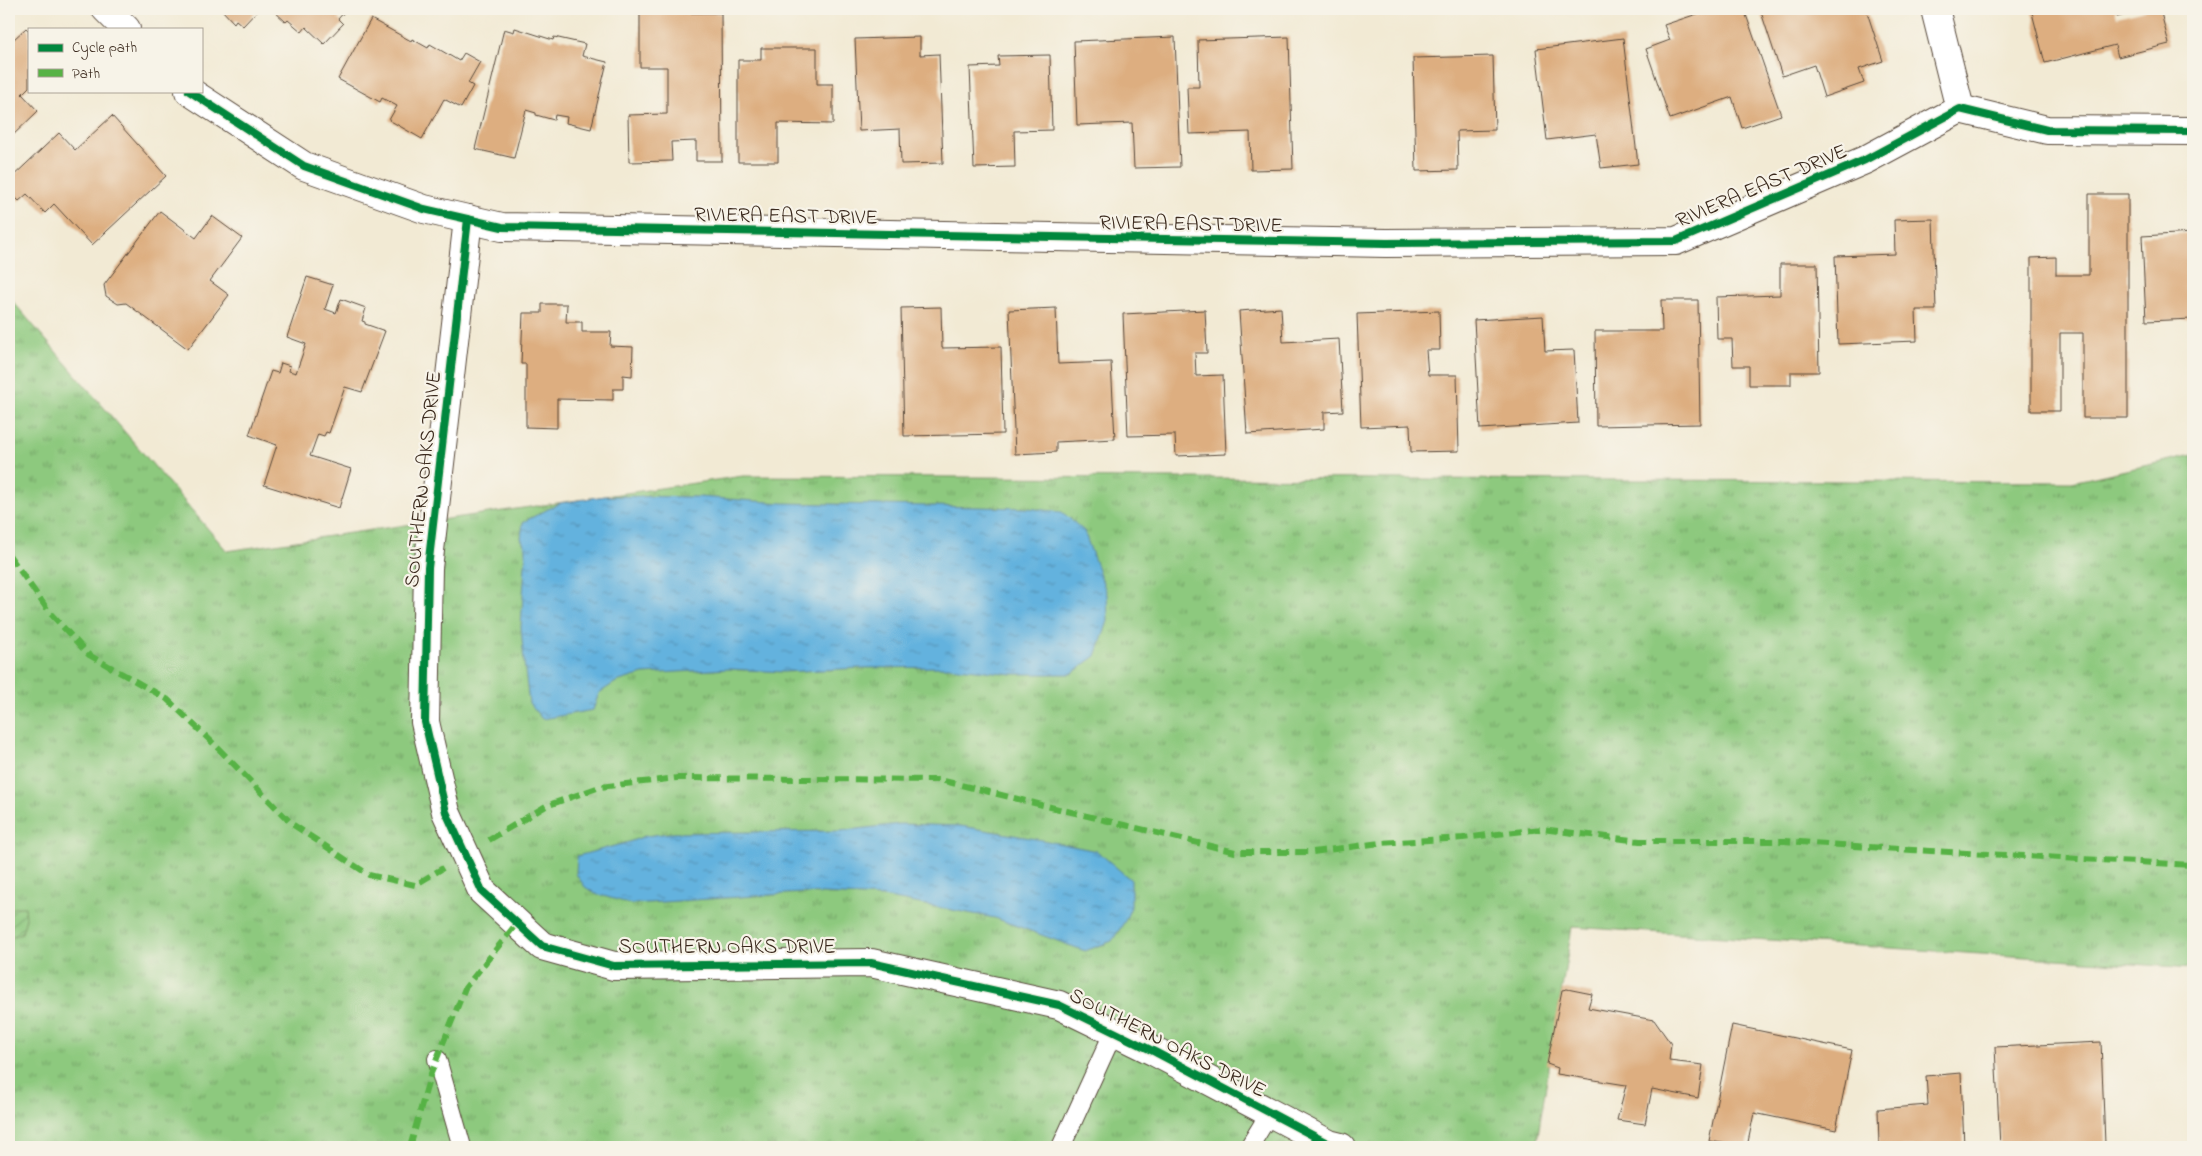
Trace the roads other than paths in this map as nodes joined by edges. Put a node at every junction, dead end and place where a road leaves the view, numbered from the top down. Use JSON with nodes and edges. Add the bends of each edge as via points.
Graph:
{"nodes":[{"id":1,"x":106,"y":9,"type":"edge"},
{"id":2,"x":1935,"y":9,"type":"edge"},
{"id":3,"x":125,"y":28,"type":"edge"},
{"id":4,"x":190,"y":92,"type":"edge"},
{"id":5,"x":1960,"y":109,"type":"junction"},
{"id":6,"x":2193,"y":131,"type":"edge"},
{"id":7,"x":468,"y":219,"type":"junction"},
{"id":8,"x":1114,"y":1032,"type":"junction"},
{"id":9,"x":437,"y":1059,"type":"dead end"},
{"id":10,"x":1270,"y":1113,"type":"junction"},
{"id":11,"x":462,"y":1147,"type":"edge"},
{"id":12,"x":1061,"y":1147,"type":"edge"},
{"id":13,"x":1249,"y":1147,"type":"edge"},
{"id":14,"x":1341,"y":1147,"type":"edge"}],
"edges":[{"from":1,"to":3,"type":"street"},
{"from":2,"to":5,"type":"street"},
{"from":4,"to":7,"type":"street","name":"RIVIERA EAST DRIVE","via":[[304,166],[424,210]]},
{"from":5,"to":6,"type":"street","via":[[2047,130]]},
{"from":5,"to":7,"type":"street","name":"RIVIERA EAST DRIVE","via":[[1865,160],[1676,241],[1386,244],[878,235],[502,227]]},
{"from":7,"to":8,"type":"street","name":"SOUTHERN OAKS DRIVE","via":[[428,568],[425,722],[446,812],[482,891],[542,946],[614,966],[871,964],[1059,1005]]},
{"from":8,"to":10,"type":"street","name":"SOUTHERN OAKS DRIVE"},
{"from":8,"to":12,"type":"lane"},
{"from":9,"to":11,"type":"lane"},
{"from":10,"to":13,"type":"lane"},
{"from":10,"to":14,"type":"street","name":"SOUTHERN OAKS DRIVE","via":[[1328,1144]]}]}
